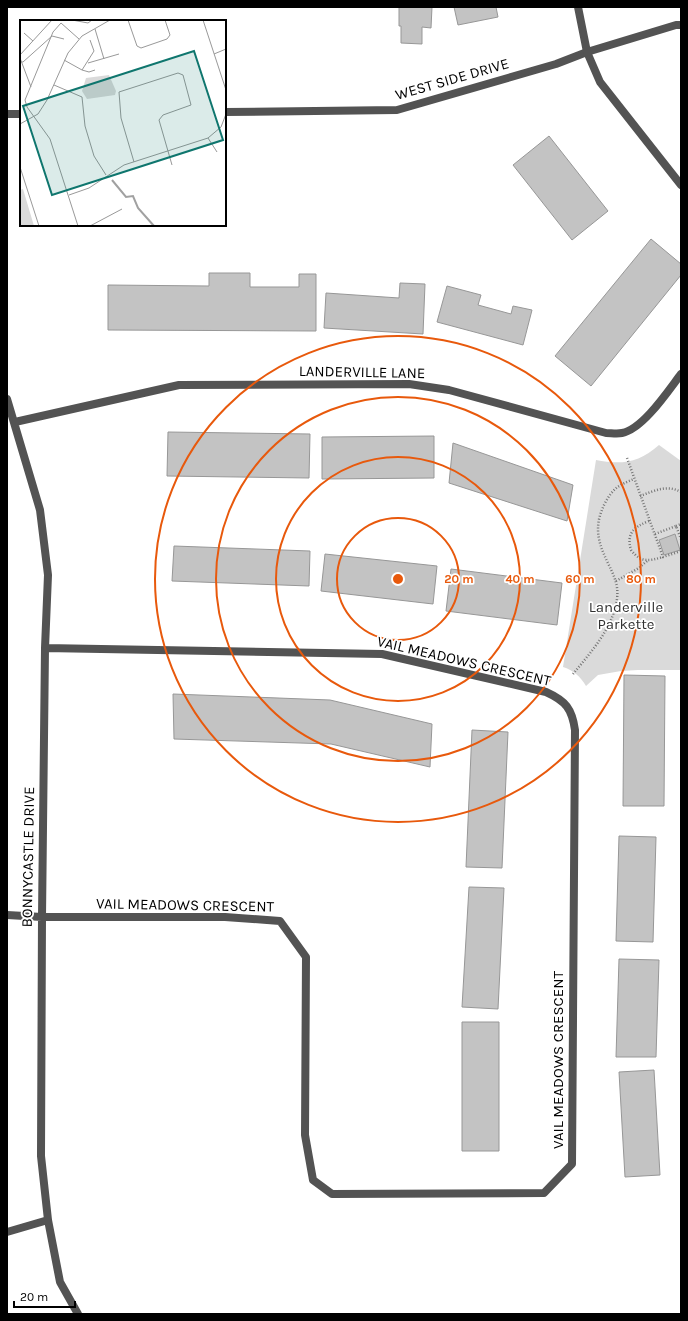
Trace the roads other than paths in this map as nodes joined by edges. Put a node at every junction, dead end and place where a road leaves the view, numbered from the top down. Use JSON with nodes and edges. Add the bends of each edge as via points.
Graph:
{"nodes":[{"id":1,"x":578,"y":7,"type":"edge"},
{"id":2,"x":681,"y":25,"type":"edge"},
{"id":3,"x":587,"y":52,"type":"junction"},
{"id":4,"x":226,"y":112,"type":"edge"},
{"id":5,"x":7,"y":114,"type":"edge"},
{"id":6,"x":20,"y":114,"type":"edge"},
{"id":7,"x":681,"y":185,"type":"edge"},
{"id":8,"x":681,"y":374,"type":"edge"},
{"id":9,"x":7,"y":399,"type":"edge"},
{"id":10,"x":15,"y":422,"type":"junction"},
{"id":11,"x":45,"y":648,"type":"junction"},
{"id":12,"x":7,"y":915,"type":"edge"},
{"id":13,"x":42,"y":917,"type":"junction"},
{"id":14,"x":48,"y":1220,"type":"junction"},
{"id":15,"x":7,"y":1232,"type":"edge"},
{"id":16,"x":78,"y":1314,"type":"edge"}],
"edges":[{"from":1,"to":3,"type":"street"},
{"from":2,"to":3,"type":"street","name":"WEST SIDE DRIVE"},
{"from":3,"to":4,"type":"street","name":"WEST SIDE DRIVE","via":[[556,64],[397,110]]},
{"from":3,"to":7,"type":"street","via":[[600,82]]},
{"from":5,"to":6,"type":"street"},
{"from":8,"to":10,"type":"street","name":"LANDERVILLE LANE","via":[[647,416],[635,428],[622,434],[606,433],[449,390],[409,384],[179,385]]},
{"from":9,"to":10,"type":"street","name":"BONNYCASTLE DRIVE"},
{"from":10,"to":11,"type":"street","name":"BONNYCASTLE DRIVE","via":[[41,517],[48,575]]},
{"from":11,"to":13,"type":"street","name":"BONNYCASTLE DRIVE"},
{"from":11,"to":13,"type":"street","name":"VAIL MEADOWS CRESCENT","via":[[382,654],[546,692],[558,697],[567,705],[573,718],[574,730],[572,1164],[544,1193],[332,1194],[313,1180],[305,1135],[306,956],[280,921],[225,917]]},
{"from":12,"to":13,"type":"street","name":"VAIL MEADOWS CRESCENT"},
{"from":13,"to":14,"type":"street","name":"BONNYCASTLE DRIVE","via":[[41,1156]]},
{"from":14,"to":15,"type":"street"},
{"from":14,"to":16,"type":"street","name":"BONNYCASTLE DRIVE","via":[[60,1282]]}]}
